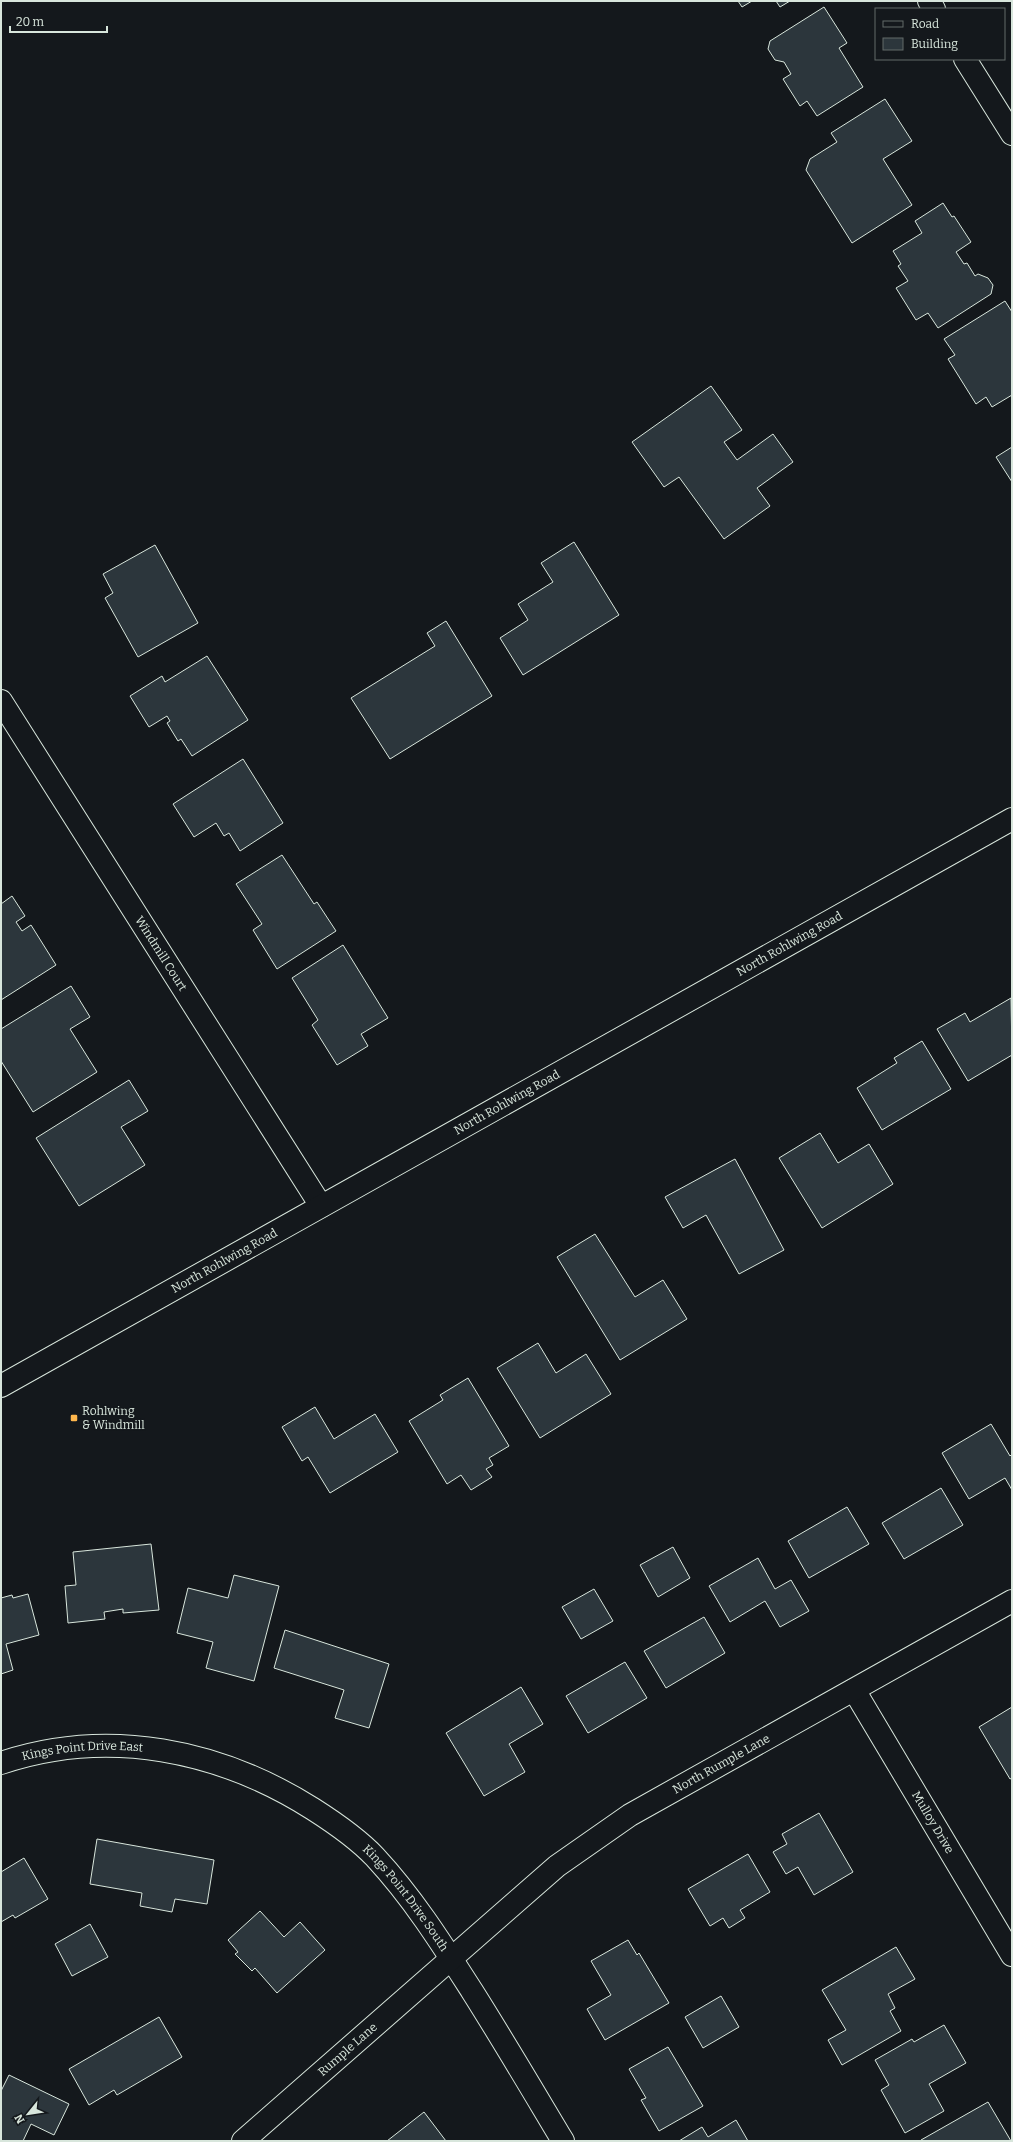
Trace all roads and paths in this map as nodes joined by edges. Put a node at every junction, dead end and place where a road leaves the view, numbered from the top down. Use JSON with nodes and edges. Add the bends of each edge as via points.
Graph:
{"nodes":[{"id":1,"x":966,"y":60,"type":"edge"},
{"id":2,"x":1012,"y":134,"type":"edge"},
{"id":3,"x":1,"y":701,"type":"edge"},
{"id":4,"x":1012,"y":819,"type":"edge"},
{"id":5,"x":321,"y":1206,"type":"junction"},
{"id":6,"x":1,"y":1386,"type":"edge"},
{"id":7,"x":1012,"y":1601,"type":"edge"},
{"id":8,"x":854,"y":1690,"type":"junction"},
{"id":9,"x":165,"y":1750,"type":"joint"},
{"id":10,"x":1,"y":1763,"type":"edge"},
{"id":11,"x":1012,"y":1955,"type":"edge"},
{"id":12,"x":451,"y":1958,"type":"junction"},
{"id":13,"x":243,"y":2141,"type":"edge"},
{"id":14,"x":563,"y":2141,"type":"edge"}],
"edges":[{"from":1,"to":2,"type":"street"},
{"from":3,"to":5,"type":"street","name":"Windmill Court"},
{"from":4,"to":5,"type":"street","name":"North Rohlwing Road"},
{"from":5,"to":6,"type":"street","name":"North Rohlwing Road"},
{"from":7,"to":8,"type":"street","name":"North Rumple Lane"},
{"from":8,"to":11,"type":"street","name":"Mulloy Drive"},
{"from":8,"to":12,"type":"street","name":"North Rumple Lane","via":[[630,1815],[557,1866]]},
{"from":9,"to":10,"type":"street","name":"Kings Point Drive East","via":[[124,1746],[77,1748],[36,1753]]},
{"from":9,"to":12,"type":"street","name":"Kings Point Drive South","via":[[217,1762],[256,1778],[340,1827],[374,1856],[400,1886],[427,1920]]},
{"from":12,"to":13,"type":"street","name":"Rumple Lane"},
{"from":12,"to":14,"type":"street","name":"Kings Point Drive South"}]}
